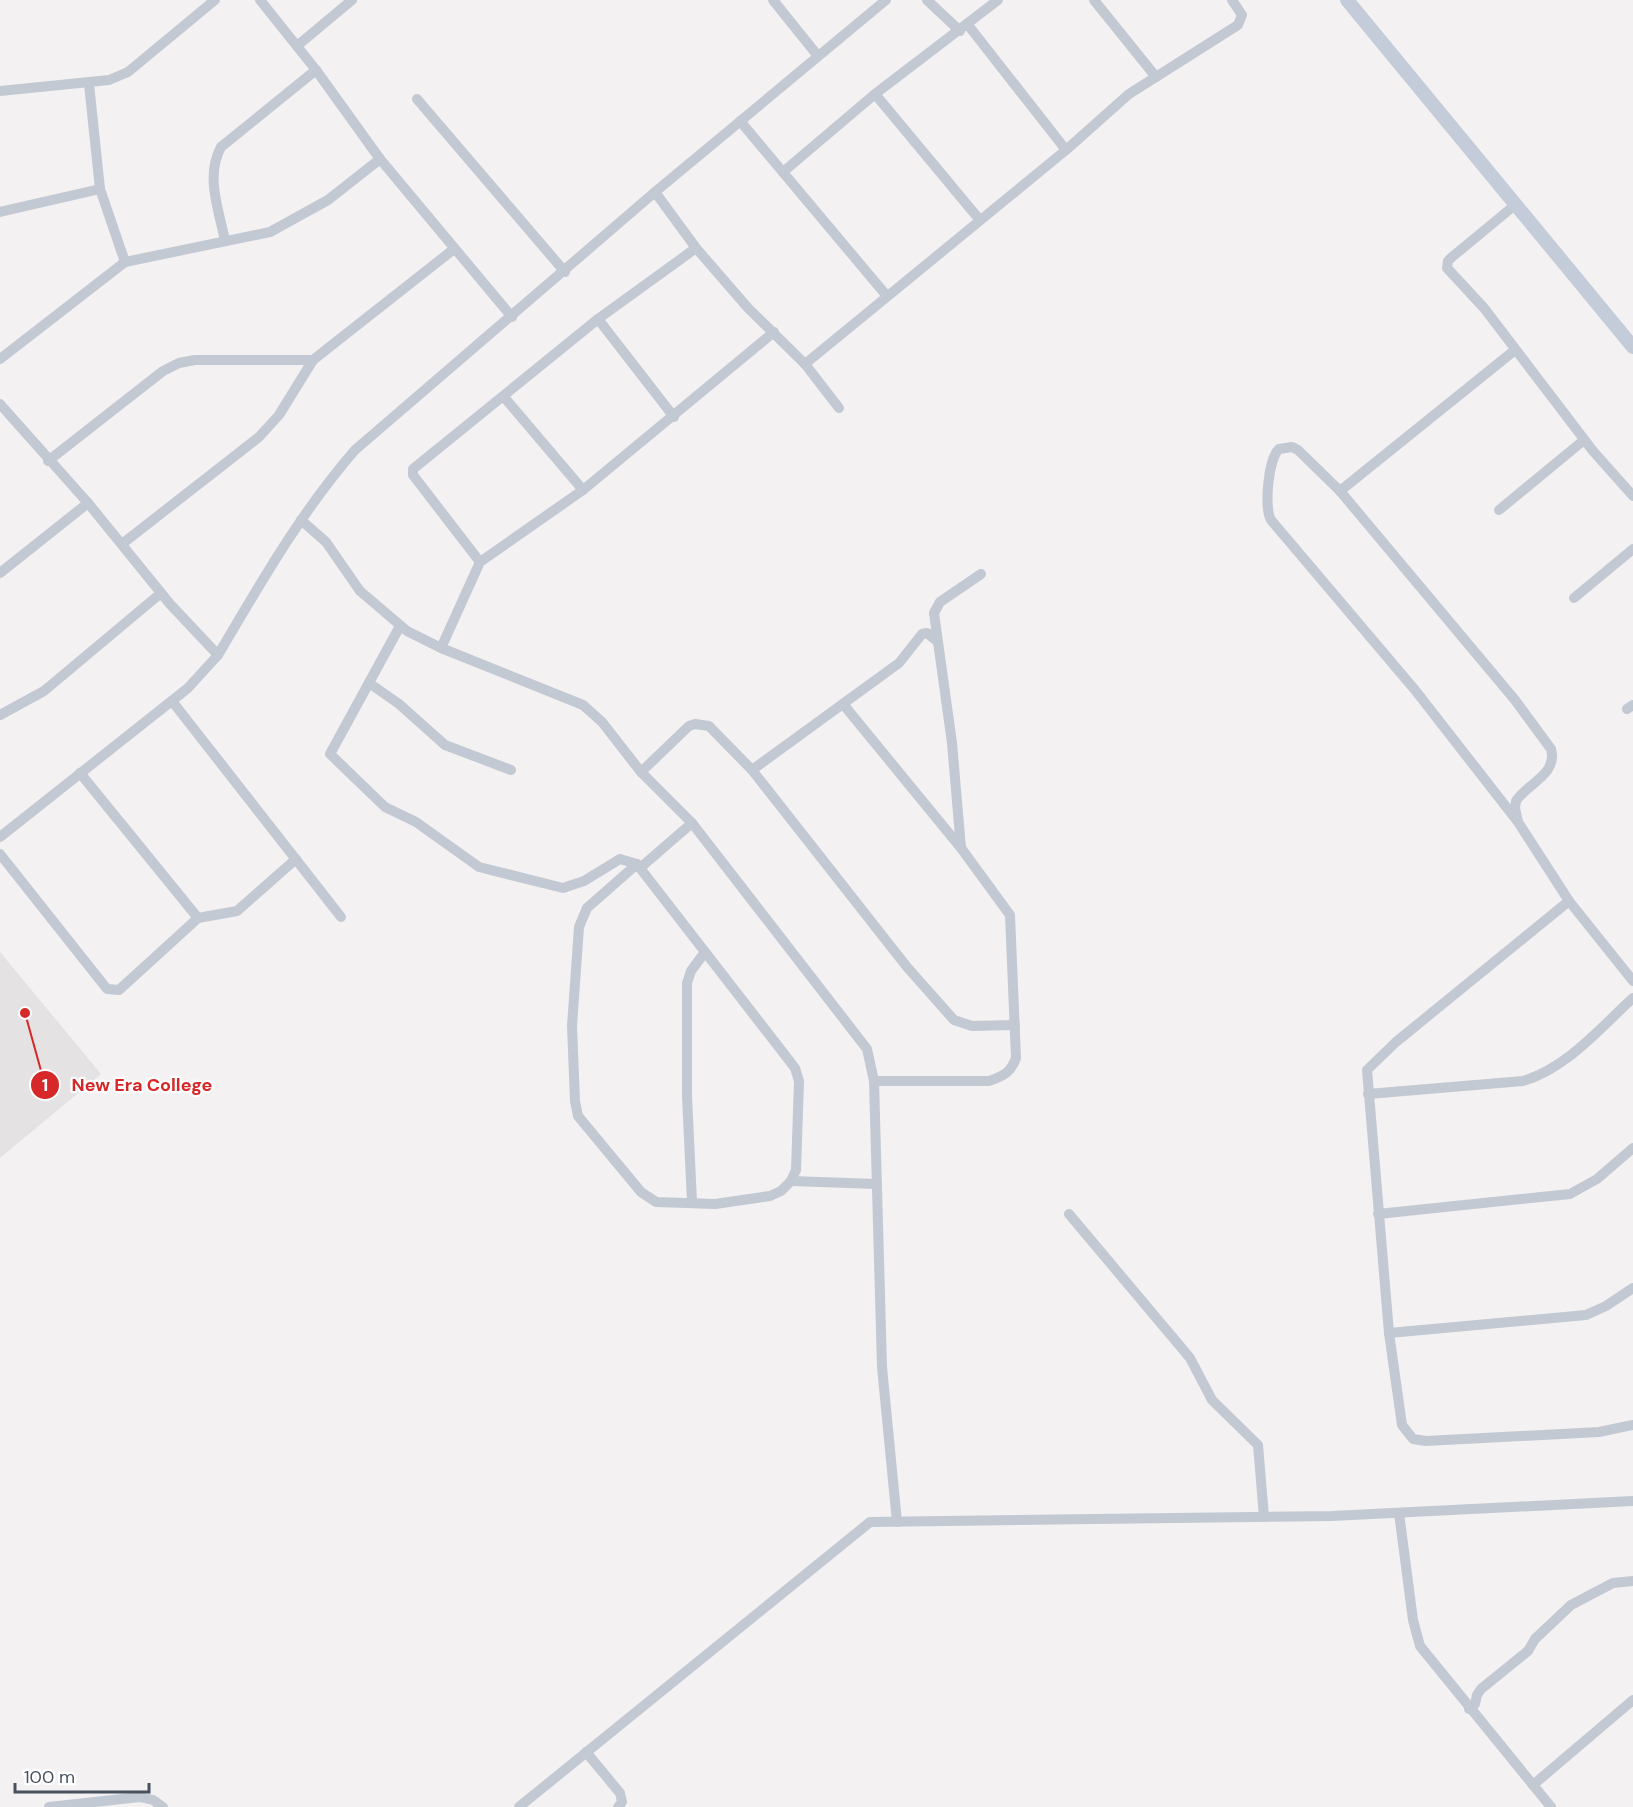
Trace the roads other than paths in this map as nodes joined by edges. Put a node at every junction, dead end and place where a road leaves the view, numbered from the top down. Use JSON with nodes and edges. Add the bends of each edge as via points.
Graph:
{"nodes":[{"id":1,"x":215,"y":0,"type":"edge"},
{"id":2,"x":260,"y":0,"type":"edge"},
{"id":3,"x":352,"y":0,"type":"edge"},
{"id":4,"x":773,"y":0,"type":"edge"},
{"id":5,"x":886,"y":0,"type":"edge"},
{"id":6,"x":927,"y":0,"type":"edge"},
{"id":7,"x":998,"y":0,"type":"edge"},
{"id":8,"x":1094,"y":0,"type":"edge"},
{"id":9,"x":1232,"y":0,"type":"edge"},
{"id":10,"x":1347,"y":0,"type":"edge"},
{"id":11,"x":964,"y":28,"type":"junction"},
{"id":12,"x":297,"y":46,"type":"junction"},
{"id":13,"x":818,"y":56,"type":"junction"},
{"id":14,"x":316,"y":70,"type":"junction"},
{"id":15,"x":1156,"y":77,"type":"junction"},
{"id":16,"x":89,"y":84,"type":"junction"},
{"id":17,"x":0,"y":91,"type":"edge"},
{"id":18,"x":875,"y":94,"type":"junction"},
{"id":19,"x":417,"y":99,"type":"dead end"},
{"id":20,"x":740,"y":121,"type":"junction"},
{"id":21,"x":1066,"y":150,"type":"junction"},
{"id":22,"x":380,"y":159,"type":"junction"},
{"id":23,"x":783,"y":172,"type":"junction"},
{"id":24,"x":100,"y":189,"type":"junction"},
{"id":25,"x":655,"y":192,"type":"junction"},
{"id":26,"x":1515,"y":205,"type":"junction"},
{"id":27,"x":0,"y":212,"type":"edge"},
{"id":28,"x":979,"y":219,"type":"junction"},
{"id":29,"x":225,"y":241,"type":"junction"},
{"id":30,"x":696,"y":248,"type":"junction"},
{"id":31,"x":454,"y":249,"type":"junction"},
{"id":32,"x":125,"y":262,"type":"junction"},
{"id":33,"x":565,"y":272,"type":"junction"},
{"id":34,"x":886,"y":296,"type":"junction"},
{"id":35,"x":512,"y":317,"type":"junction"},
{"id":36,"x":598,"y":319,"type":"junction"},
{"id":37,"x":774,"y":332,"type":"junction"},
{"id":38,"x":1633,"y":347,"type":"edge"},
{"id":39,"x":1515,"y":350,"type":"junction"},
{"id":40,"x":0,"y":359,"type":"edge"},
{"id":41,"x":313,"y":360,"type":"junction"},
{"id":42,"x":805,"y":364,"type":"junction"},
{"id":43,"x":504,"y":397,"type":"junction"},
{"id":44,"x":0,"y":404,"type":"edge"},
{"id":45,"x":839,"y":408,"type":"dead end"},
{"id":46,"x":4,"y":416,"type":"edge"},
{"id":47,"x":674,"y":417,"type":"junction"},
{"id":48,"x":1584,"y":440,"type":"junction"},
{"id":49,"x":48,"y":461,"type":"junction"},
{"id":50,"x":583,"y":490,"type":"junction"},
{"id":51,"x":1340,"y":490,"type":"junction"},
{"id":52,"x":1633,"y":496,"type":"edge"},
{"id":53,"x":88,"y":503,"type":"junction"},
{"id":54,"x":1499,"y":510,"type":"dead end"},
{"id":55,"x":301,"y":520,"type":"junction"},
{"id":56,"x":122,"y":544,"type":"junction"},
{"id":57,"x":1633,"y":549,"type":"edge"},
{"id":58,"x":480,"y":562,"type":"junction"},
{"id":59,"x":0,"y":573,"type":"edge"},
{"id":60,"x":981,"y":574,"type":"dead end"},
{"id":61,"x":161,"y":593,"type":"junction"},
{"id":62,"x":1574,"y":598,"type":"dead end"},
{"id":63,"x":400,"y":626,"type":"junction"},
{"id":64,"x":937,"y":641,"type":"junction"},
{"id":65,"x":441,"y":648,"type":"junction"},
{"id":66,"x":218,"y":655,"type":"junction"},
{"id":67,"x":369,"y":683,"type":"junction"},
{"id":68,"x":172,"y":701,"type":"junction"},
{"id":69,"x":843,"y":704,"type":"junction"},
{"id":70,"x":0,"y":715,"type":"edge"},
{"id":71,"x":511,"y":770,"type":"dead end"},
{"id":72,"x":752,"y":770,"type":"junction"},
{"id":73,"x":641,"y":771,"type":"junction"},
{"id":74,"x":80,"y":773,"type":"junction"},
{"id":75,"x":1518,"y":822,"type":"junction"},
{"id":76,"x":692,"y":823,"type":"junction"},
{"id":77,"x":0,"y":837,"type":"edge"},
{"id":78,"x":961,"y":848,"type":"junction"},
{"id":79,"x":0,"y":854,"type":"edge"},
{"id":80,"x":296,"y":859,"type":"junction"},
{"id":81,"x":638,"y":866,"type":"junction"},
{"id":82,"x":1569,"y":901,"type":"junction"},
{"id":83,"x":340,"y":917,"type":"dead end"},
{"id":84,"x":198,"y":918,"type":"junction"},
{"id":85,"x":705,"y":952,"type":"junction"},
{"id":86,"x":1633,"y":981,"type":"edge"},
{"id":87,"x":1633,"y":998,"type":"edge"},
{"id":88,"x":1015,"y":1025,"type":"junction"},
{"id":89,"x":874,"y":1081,"type":"junction"},
{"id":90,"x":1368,"y":1094,"type":"junction"},
{"id":91,"x":1633,"y":1148,"type":"edge"},
{"id":92,"x":791,"y":1180,"type":"junction"},
{"id":93,"x":876,"y":1184,"type":"junction"},
{"id":94,"x":692,"y":1202,"type":"junction"},
{"id":95,"x":1378,"y":1214,"type":"junction"},
{"id":96,"x":1069,"y":1215,"type":"dead end"},
{"id":97,"x":1633,"y":1288,"type":"edge"},
{"id":98,"x":1389,"y":1333,"type":"junction"},
{"id":99,"x":1633,"y":1425,"type":"edge"},
{"id":100,"x":1633,"y":1501,"type":"edge"},
{"id":101,"x":1399,"y":1514,"type":"junction"},
{"id":102,"x":1264,"y":1517,"type":"junction"},
{"id":103,"x":897,"y":1522,"type":"junction"},
{"id":104,"x":1633,"y":1581,"type":"edge"},
{"id":105,"x":1633,"y":1700,"type":"edge"},
{"id":106,"x":1469,"y":1709,"type":"junction"},
{"id":107,"x":586,"y":1752,"type":"junction"},
{"id":108,"x":1533,"y":1785,"type":"junction"},
{"id":109,"x":49,"y":1807,"type":"edge"},
{"id":110,"x":163,"y":1807,"type":"edge"},
{"id":111,"x":519,"y":1807,"type":"edge"},
{"id":112,"x":618,"y":1807,"type":"edge"},
{"id":113,"x":1551,"y":1807,"type":"edge"}],
"edges":[{"from":1,"to":16,"type":"street","via":[[128,72]]},
{"from":2,"to":12,"type":"street"},
{"from":3,"to":12,"type":"street"},
{"from":4,"to":13,"type":"street"},
{"from":5,"to":13,"type":"street"},
{"from":6,"to":11,"type":"street"},
{"from":7,"to":11,"type":"street"},
{"from":8,"to":15,"type":"street"},
{"from":9,"to":15,"type":"street","via":[[1241,12],[1240,22]]},
{"from":10,"to":26,"type":"street"},
{"from":11,"to":18,"type":"street"},
{"from":11,"to":21,"type":"street"},
{"from":12,"to":14,"type":"street"},
{"from":13,"to":20,"type":"street"},
{"from":14,"to":22,"type":"street"},
{"from":14,"to":29,"type":"street","via":[[221,147],[214,160],[212,174]]},
{"from":15,"to":21,"type":"street","via":[[1121,100]]},
{"from":16,"to":17,"type":"street"},
{"from":16,"to":24,"type":"street"},
{"from":18,"to":23,"type":"street"},
{"from":18,"to":28,"type":"street"},
{"from":19,"to":33,"type":"street"},
{"from":20,"to":23,"type":"street"},
{"from":20,"to":25,"type":"street"},
{"from":21,"to":28,"type":"street"},
{"from":22,"to":29,"type":"street","via":[[298,219],[270,232]]},
{"from":22,"to":31,"type":"street"},
{"from":23,"to":34,"type":"street"},
{"from":24,"to":27,"type":"street"},
{"from":24,"to":32,"type":"street"},
{"from":25,"to":30,"type":"street"},
{"from":25,"to":33,"type":"street"},
{"from":26,"to":38,"type":"street"},
{"from":26,"to":39,"type":"street","via":[[1447,265]]},
{"from":28,"to":34,"type":"street"},
{"from":29,"to":32,"type":"street"},
{"from":30,"to":36,"type":"street"},
{"from":30,"to":37,"type":"street"},
{"from":31,"to":35,"type":"street"},
{"from":31,"to":41,"type":"street"},
{"from":32,"to":40,"type":"street"},
{"from":33,"to":35,"type":"street"},
{"from":34,"to":42,"type":"street"},
{"from":35,"to":55,"type":"street","via":[[355,450]]},
{"from":36,"to":43,"type":"street"},
{"from":36,"to":47,"type":"street"},
{"from":37,"to":42,"type":"street"},
{"from":37,"to":47,"type":"street"},
{"from":39,"to":48,"type":"street"},
{"from":39,"to":51,"type":"street"},
{"from":41,"to":49,"type":"street","via":[[179,363],[163,371]]},
{"from":41,"to":56,"type":"street","via":[[279,416],[259,436]]},
{"from":42,"to":45,"type":"street"},
{"from":43,"to":50,"type":"street"},
{"from":43,"to":58,"type":"street","via":[[412,471]]},
{"from":44,"to":46,"type":"street"},
{"from":46,"to":49,"type":"street"},
{"from":47,"to":50,"type":"street"},
{"from":48,"to":52,"type":"street"},
{"from":48,"to":54,"type":"street"},
{"from":49,"to":53,"type":"street"},
{"from":50,"to":58,"type":"street"},
{"from":51,"to":75,"type":"street","via":[[1515,700],[1551,749],[1550,769],[1516,801]]},
{"from":51,"to":75,"type":"street","via":[[1304,454],[1292,447],[1275,452],[1269,515],[1422,698]]},
{"from":53,"to":56,"type":"street"},
{"from":53,"to":59,"type":"street"},
{"from":55,"to":63,"type":"street","via":[[326,542],[360,591]]},
{"from":55,"to":66,"type":"street"},
{"from":56,"to":61,"type":"street"},
{"from":57,"to":62,"type":"street"},
{"from":58,"to":65,"type":"street"},
{"from":60,"to":64,"type":"street","via":[[936,606]]},
{"from":61,"to":66,"type":"street"},
{"from":61,"to":70,"type":"street","via":[[44,691]]},
{"from":63,"to":65,"type":"street"},
{"from":63,"to":67,"type":"street"},
{"from":64,"to":69,"type":"street","via":[[922,634],[899,663]]},
{"from":64,"to":78,"type":"street","via":[[952,742]]},
{"from":65,"to":73,"type":"street","via":[[583,705],[602,722]]},
{"from":66,"to":68,"type":"street"},
{"from":67,"to":71,"type":"street","via":[[445,745]]},
{"from":67,"to":81,"type":"street","via":[[330,754],[385,807],[416,822],[479,867],[548,885],[572,887],[620,859]]},
{"from":68,"to":74,"type":"street"},
{"from":68,"to":80,"type":"street"},
{"from":69,"to":72,"type":"street"},
{"from":69,"to":78,"type":"street"},
{"from":72,"to":73,"type":"street","via":[[709,726],[695,724]]},
{"from":72,"to":88,"type":"street","via":[[907,967],[954,1020],[963,1026]]},
{"from":73,"to":76,"type":"street"},
{"from":74,"to":77,"type":"street"},
{"from":74,"to":84,"type":"street"},
{"from":75,"to":82,"type":"street"},
{"from":76,"to":81,"type":"street"},
{"from":76,"to":89,"type":"street","via":[[867,1048]]},
{"from":78,"to":88,"type":"street","via":[[1010,915]]},
{"from":79,"to":84,"type":"street","via":[[112,991],[119,990]]},
{"from":80,"to":83,"type":"street"},
{"from":80,"to":84,"type":"street","via":[[237,911]]},
{"from":81,"to":85,"type":"street"},
{"from":81,"to":94,"type":"street","via":[[587,908],[582,918],[572,1026],[575,1108],[647,1198],[656,1202]]},
{"from":82,"to":86,"type":"street"},
{"from":82,"to":90,"type":"street","via":[[1371,1064],[1367,1070]]},
{"from":85,"to":92,"type":"street","via":[[795,1068],[799,1081],[798,1155]]},
{"from":85,"to":94,"type":"street","via":[[687,983]]},
{"from":87,"to":90,"type":"street","via":[[1541,1076],[1523,1081]]},
{"from":88,"to":89,"type":"street","via":[[1016,1058],[1012,1068],[999,1078]]},
{"from":89,"to":93,"type":"street"},
{"from":90,"to":95,"type":"street"},
{"from":91,"to":95,"type":"street","via":[[1597,1179],[1570,1194]]},
{"from":92,"to":93,"type":"street"},
{"from":92,"to":94,"type":"street","via":[[770,1196],[715,1204]]},
{"from":93,"to":103,"type":"street","via":[[882,1367]]},
{"from":95,"to":98,"type":"street"},
{"from":96,"to":102,"type":"street","via":[[1190,1358],[1212,1400],[1258,1445]]},
{"from":97,"to":98,"type":"street","via":[[1586,1315]]},
{"from":98,"to":99,"type":"street","via":[[1402,1425],[1413,1439],[1599,1432]]},
{"from":100,"to":101,"type":"street"},
{"from":101,"to":102,"type":"street"},
{"from":101,"to":106,"type":"street","via":[[1416,1635],[1424,1652]]},
{"from":102,"to":103,"type":"street"},
{"from":103,"to":107,"type":"street","via":[[870,1522]]},
{"from":104,"to":106,"type":"street","via":[[1613,1583],[1571,1605],[1535,1639],[1528,1651],[1481,1689]]},
{"from":105,"to":108,"type":"street"},
{"from":106,"to":108,"type":"street"},
{"from":107,"to":111,"type":"street"},
{"from":107,"to":112,"type":"street","via":[[620,1792],[622,1802]]},
{"from":108,"to":113,"type":"street"},
{"from":109,"to":110,"type":"street","via":[[140,1797]]}]}
